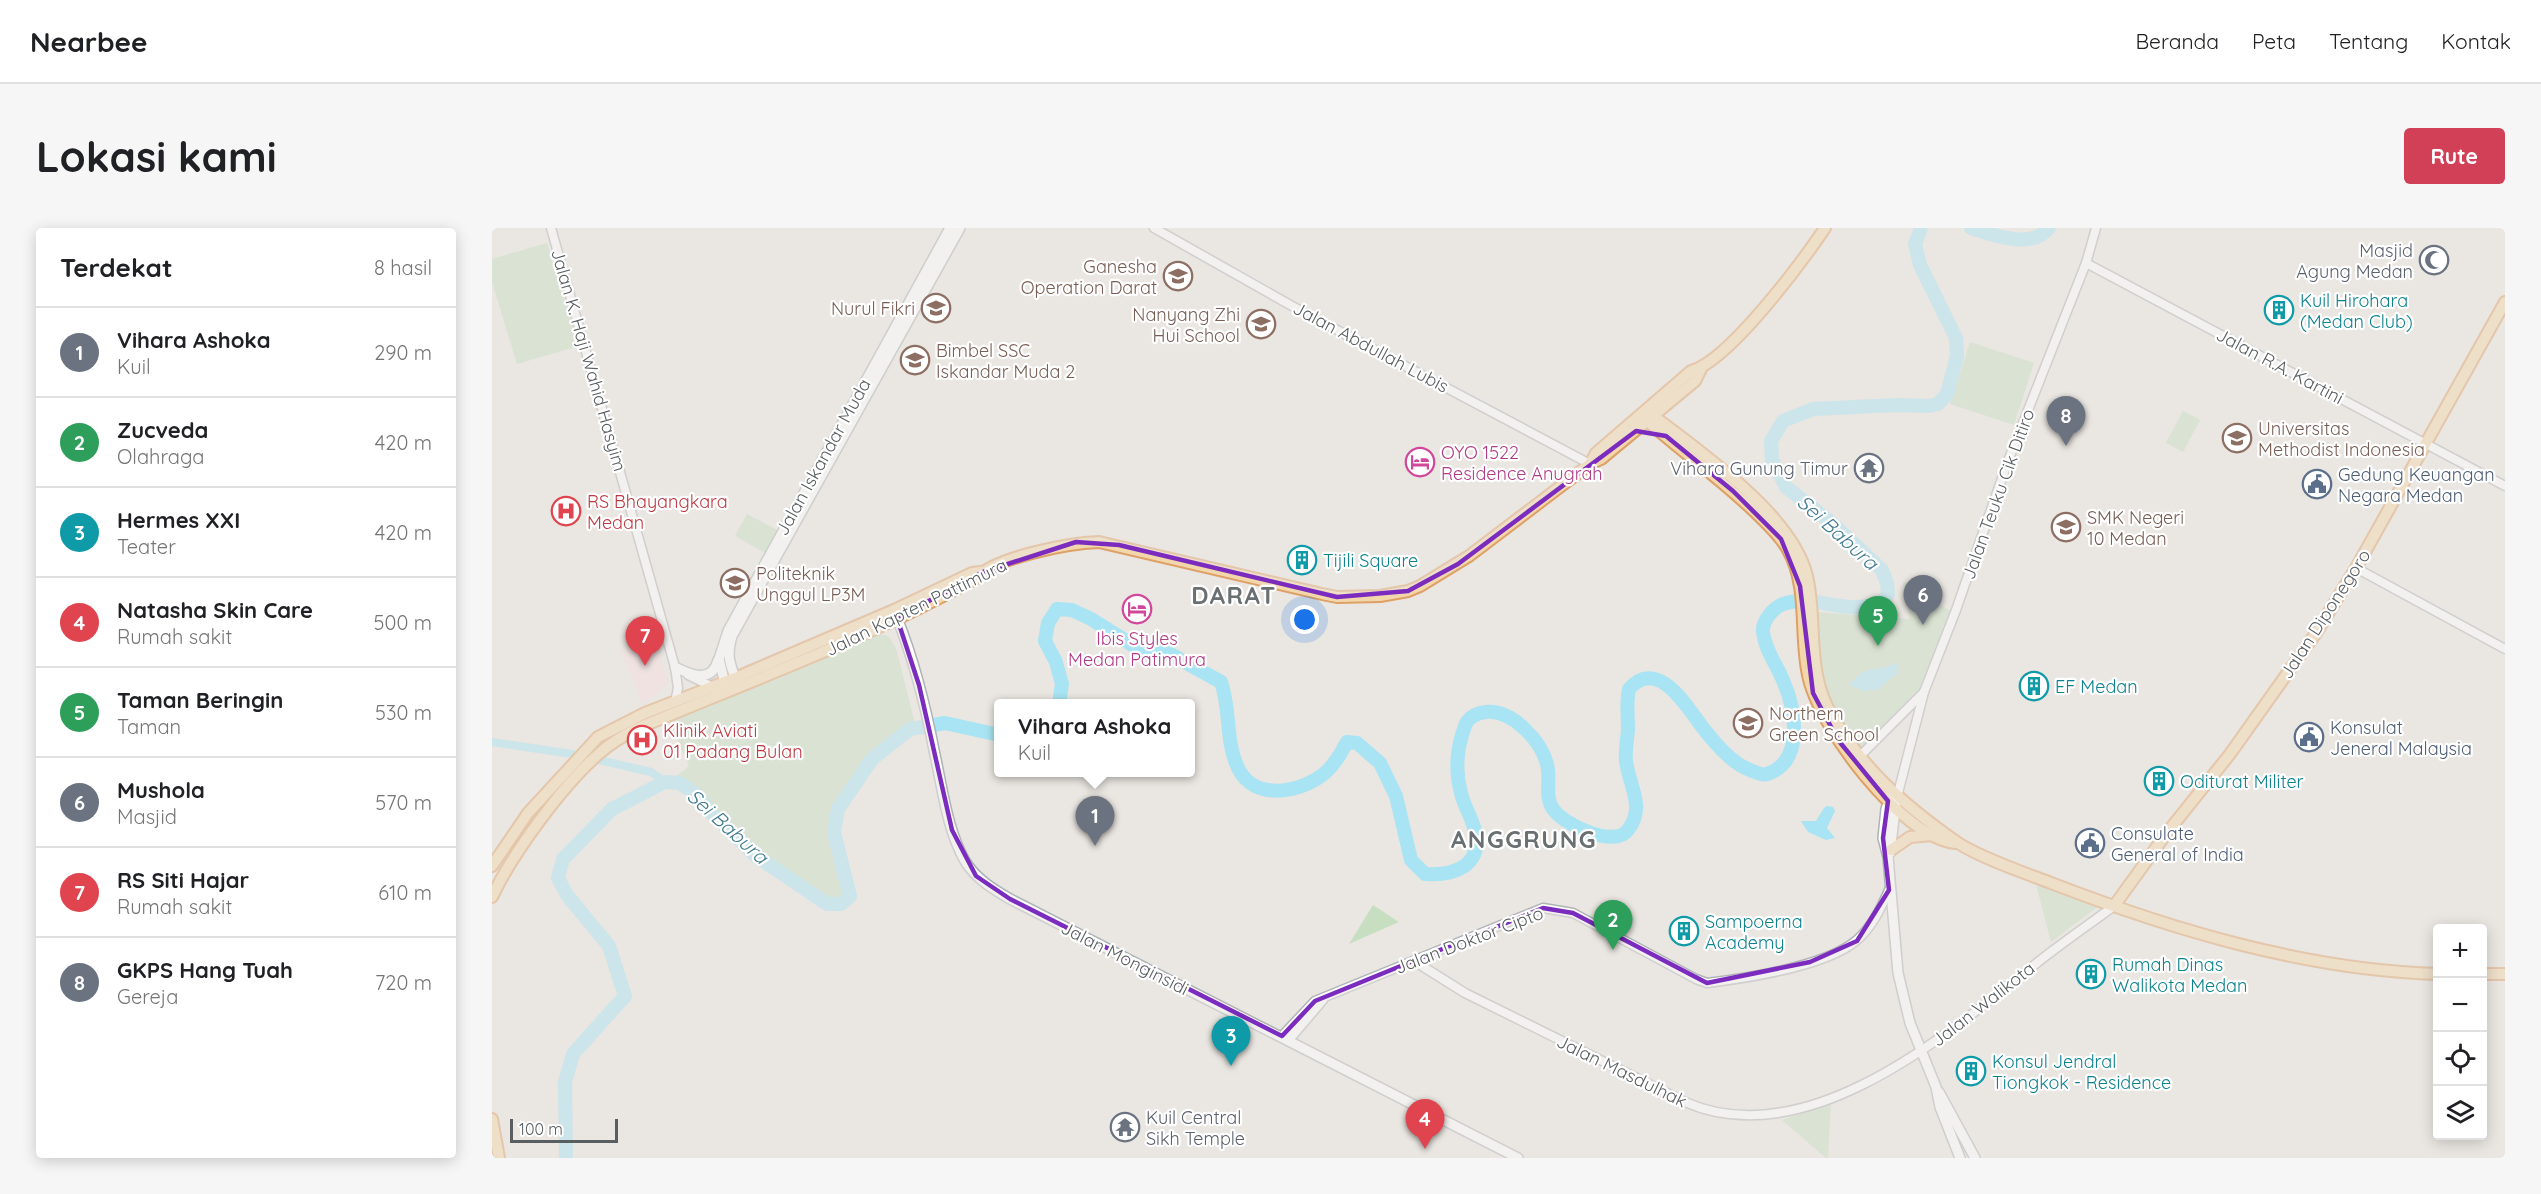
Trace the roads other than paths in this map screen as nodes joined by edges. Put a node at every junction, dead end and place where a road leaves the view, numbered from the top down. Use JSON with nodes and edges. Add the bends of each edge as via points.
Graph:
{"nodes":[{"id":1,"x":551,"y":228,"type":"edge"},
{"id":2,"x":950,"y":228,"type":"edge"},
{"id":3,"x":960,"y":228,"type":"edge"},
{"id":4,"x":1154,"y":228,"type":"edge"},
{"id":5,"x":1825,"y":228,"type":"edge"},
{"id":6,"x":2096,"y":228,"type":"edge"},
{"id":7,"x":2086,"y":263,"type":"junction"},
{"id":8,"x":924,"y":285,"type":"junction"},
{"id":9,"x":2505,"y":302,"type":"edge"},
{"id":10,"x":1647,"y":416,"type":"junction"},
{"id":11,"x":1636,"y":431,"type":"junction"},
{"id":12,"x":1666,"y":436,"type":"junction"},
{"id":13,"x":2427,"y":442,"type":"junction"},
{"id":14,"x":1590,"y":464,"type":"junction"},
{"id":15,"x":812,"y":485,"type":"junction"},
{"id":16,"x":2505,"y":486,"type":"edge"},
{"id":17,"x":2356,"y":568,"type":"junction"},
{"id":18,"x":977,"y":572,"type":"junction"},
{"id":19,"x":1804,"y":586,"type":"junction"},
{"id":20,"x":897,"y":618,"type":"junction"},
{"id":21,"x":1807,"y":630,"type":"junction"},
{"id":22,"x":2505,"y":649,"type":"edge"},
{"id":23,"x":718,"y":659,"type":"junction"},
{"id":24,"x":675,"y":667,"type":"junction"},
{"id":25,"x":737,"y":682,"type":"junction"},
{"id":26,"x":712,"y":686,"type":"junction"},
{"id":27,"x":724,"y":689,"type":"junction"},
{"id":28,"x":1924,"y":692,"type":"junction"},
{"id":29,"x":675,"y":702,"type":"junction"},
{"id":30,"x":1860,"y":756,"type":"junction"},
{"id":31,"x":1893,"y":799,"type":"junction"},
{"id":32,"x":528,"y":813,"type":"junction"},
{"id":33,"x":540,"y":821,"type":"junction"},
{"id":34,"x":1933,"y":835,"type":"junction"},
{"id":35,"x":1959,"y":843,"type":"junction"},
{"id":36,"x":1890,"y":854,"type":"junction"},
{"id":37,"x":492,"y":866,"type":"edge"},
{"id":38,"x":1889,"y":890,"type":"junction"},
{"id":39,"x":492,"y":897,"type":"edge"},
{"id":40,"x":2114,"y":906,"type":"junction"},
{"id":41,"x":1414,"y":961,"type":"junction"},
{"id":42,"x":2433,"y":974,"type":"edge"},
{"id":43,"x":2487,"y":974,"type":"edge"},
{"id":44,"x":2505,"y":974,"type":"edge"},
{"id":45,"x":1285,"y":1038,"type":"junction"},
{"id":46,"x":1922,"y":1051,"type":"junction"},
{"id":47,"x":1936,"y":1087,"type":"junction"},
{"id":48,"x":1845,"y":1092,"type":"joint"},
{"id":49,"x":492,"y":1119,"type":"edge"},
{"id":50,"x":494,"y":1138,"type":"edge"},
{"id":51,"x":496,"y":1154,"type":"edge"},
{"id":52,"x":1518,"y":1158,"type":"edge"},
{"id":53,"x":1960,"y":1158,"type":"edge"},
{"id":54,"x":1975,"y":1158,"type":"edge"}],
"edges":[{"from":1,"to":24,"type":"street","name":"Jalan K. Haji Wahid Hasyim"},
{"from":2,"to":8,"type":"main road","name":"Jalan Iskandar Muda"},
{"from":3,"to":8,"type":"main road","name":"Jalan Iskandar Muda"},
{"from":4,"to":14,"type":"street","name":"Jalan Abdullah Lubis"},
{"from":5,"to":10,"type":"main road","via":[[1776,295],[1738,336],[1701,369],[1698,378]]},
{"from":6,"to":7,"type":"street","name":"Jalan Teuku Cik Ditiro"},
{"from":7,"to":13,"type":"street","name":"Jalan R.A. Kartini"},
{"from":7,"to":28,"type":"street","name":"Jalan Teuku Cik Ditiro","via":[[2008,461]]},
{"from":8,"to":15,"type":"main road","name":"Jalan Iskandar Muda"},
{"from":9,"to":13,"type":"main road","name":"Jalan Diponegoro"},
{"from":10,"to":11,"type":"main road","name":"Jalan Kapten Pattimura"},
{"from":10,"to":12,"type":"main road"},
{"from":10,"to":14,"type":"main road","name":"Jalan Kapten Pattimura","via":[[1596,453]]},
{"from":10,"to":19,"type":"main road","via":[[1724,470],[1785,531],[1801,557]]},
{"from":11,"to":12,"type":"main road"},
{"from":11,"to":14,"type":"main road","name":"Jalan Kapten Pattimura"},
{"from":12,"to":19,"type":"main road","via":[[1722,480],[1772,529],[1788,549]]},
{"from":13,"to":16,"type":"street","name":"Jalan R.A. Kartini"},
{"from":13,"to":17,"type":"main road","name":"Jalan Diponegoro"},
{"from":14,"to":18,"type":"main road","name":"Jalan Kapten Pattimura","via":[[1448,571],[1401,593],[1337,597],[1099,542],[1076,542],[1041,550]]},
{"from":15,"to":23,"type":"main road","name":"Jalan Iskandar Muda","via":[[728,631]]},
{"from":15,"to":25,"type":"main road","name":"Jalan Iskandar Muda","via":[[732,636],[728,652]]},
{"from":17,"to":22,"type":"street"},
{"from":17,"to":40,"type":"main road","name":"Jalan Diponegoro","via":[[2316,633],[2230,754]]},
{"from":18,"to":20,"type":"main road","name":"Jalan Kapten Pattimura","via":[[975,579],[965,585]]},
{"from":18,"to":25,"type":"main road","name":"Jalan Kapten Pattimura"},
{"from":19,"to":21,"type":"main road"},
{"from":20,"to":25,"type":"main road","name":"Jalan Kapten Pattimura","via":[[819,654]]},
{"from":20,"to":45,"type":"main road","name":"Jalan Monginsidi","via":[[910,651],[947,812],[966,862],[981,880],[1010,899]]},
{"from":21,"to":30,"type":"main road","via":[[1823,696]]},
{"from":21,"to":31,"type":"main road","via":[[1807,672],[1821,712],[1838,740]]},
{"from":23,"to":24,"type":"main road","via":[[715,670],[705,676]]},
{"from":23,"to":27,"type":"main road"},
{"from":24,"to":26,"type":"street"},
{"from":24,"to":29,"type":"street","name":"Jalan K. Haji Wahid Hasyim"},
{"from":25,"to":27,"type":"main road"},
{"from":26,"to":27,"type":"main road"},
{"from":26,"to":29,"type":"main road"},
{"from":27,"to":33,"type":"main road","via":[[615,741],[599,753]]},
{"from":28,"to":30,"type":"street","name":"Jalan Teuku Cik Ditiro"},
{"from":28,"to":31,"type":"street","name":"Jalan Teuku Cik Ditiro"},
{"from":29,"to":32,"type":"main road","via":[[598,737]]},
{"from":30,"to":31,"type":"main road"},
{"from":31,"to":34,"type":"main road"},
{"from":31,"to":35,"type":"main road"},
{"from":31,"to":36,"type":"main road","via":[[1883,838]]},
{"from":32,"to":33,"type":"main road"},
{"from":32,"to":37,"type":"main road"},
{"from":33,"to":39,"type":"main road"},
{"from":34,"to":35,"type":"main road"},
{"from":34,"to":36,"type":"main road","via":[[1911,837]]},
{"from":35,"to":40,"type":"main road"},
{"from":36,"to":38,"type":"main road"},
{"from":38,"to":41,"type":"street","name":"Jalan Doktor Cipto","via":[[1867,930],[1843,950],[1810,962],[1721,981],[1696,979],[1574,913],[1561,910],[1543,909]]},
{"from":38,"to":46,"type":"main road","via":[[1903,998]]},
{"from":40,"to":42,"type":"main road","via":[[2300,957]]},
{"from":40,"to":46,"type":"street","name":"Jalan Walikota"},
{"from":41,"to":45,"type":"street","name":"Jalan Doktor Cipto","via":[[1326,997]]},
{"from":41,"to":48,"type":"street","name":"Jalan Masdulhak","via":[[1465,993],[1700,1109],[1720,1114],[1766,1115],[1798,1111]]},
{"from":43,"to":44,"type":"main road"},
{"from":45,"to":52,"type":"main road","name":"Jalan Monginsidi"},
{"from":46,"to":47,"type":"main road"},
{"from":46,"to":48,"type":"street","name":"Jalan Walikota"},
{"from":47,"to":53,"type":"main road"},
{"from":47,"to":54,"type":"main road"},
{"from":49,"to":50,"type":"main road"},
{"from":50,"to":51,"type":"main road"}]}
